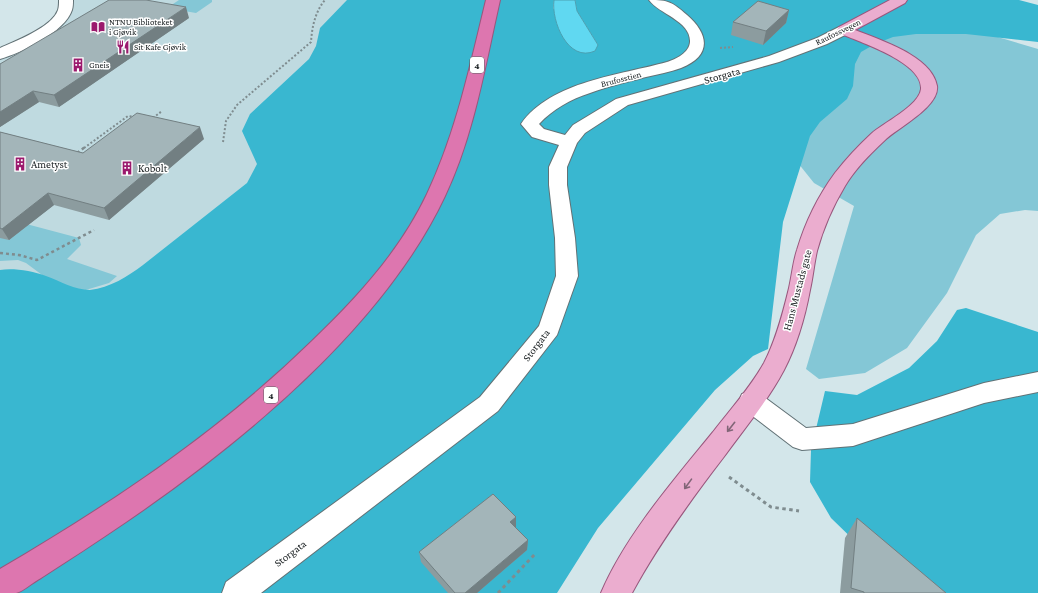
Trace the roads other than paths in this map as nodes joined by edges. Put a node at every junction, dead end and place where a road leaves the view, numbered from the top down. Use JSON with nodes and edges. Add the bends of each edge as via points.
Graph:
{"nodes":[{"id":1,"x":66,"y":0,"type":"edge"},
{"id":2,"x":493,"y":0,"type":"edge"},
{"id":3,"x":656,"y":0,"type":"edge"},
{"id":4,"x":900,"y":0,"type":"edge"},
{"id":5,"x":844,"y":30,"type":"junction"},
{"id":6,"x":0,"y":54,"type":"edge"},
{"id":7,"x":774,"y":59,"type":"joint"},
{"id":8,"x":570,"y":142,"type":"junction"},
{"id":9,"x":1038,"y":382,"type":"edge"},
{"id":10,"x":751,"y":401,"type":"junction"},
{"id":11,"x":0,"y":586,"type":"edge"},
{"id":12,"x":237,"y":593,"type":"edge"},
{"id":13,"x":616,"y":593,"type":"edge"}],
"edges":[{"from":1,"to":6,"type":"street","via":[[64,14],[55,24]]},
{"from":2,"to":11,"type":"highway","number":"4","via":[[462,129],[447,171],[436,197],[407,245],[370,295],[314,355],[227,430],[110,518]]},
{"from":3,"to":8,"type":"street","name":"Brufosstien","via":[[683,19],[694,32],[698,45],[691,55],[677,63],[576,92],[544,109],[530,124],[538,133]]},
{"from":4,"to":5,"type":"main road","name":"Raufossvegen"},
{"from":5,"to":7,"type":"street","name":"Raufossvegen"},
{"from":5,"to":10,"type":"main road","name":"Hans Mustads gate","via":[[909,60],[925,74],[930,89],[915,110],[880,135],[835,186],[816,223],[791,320],[776,361]]},
{"from":7,"to":8,"type":"street","name":"Storgata","via":[[622,102],[578,130]]},
{"from":8,"to":12,"type":"street","name":"Storgata","via":[[558,167],[567,276],[549,329],[489,404]]},
{"from":9,"to":10,"type":"street","via":[[984,393],[853,435],[802,439]]},
{"from":10,"to":13,"type":"main road","name":"Hans Mustads gate","one_way":true,"via":[[641,550]]}]}
